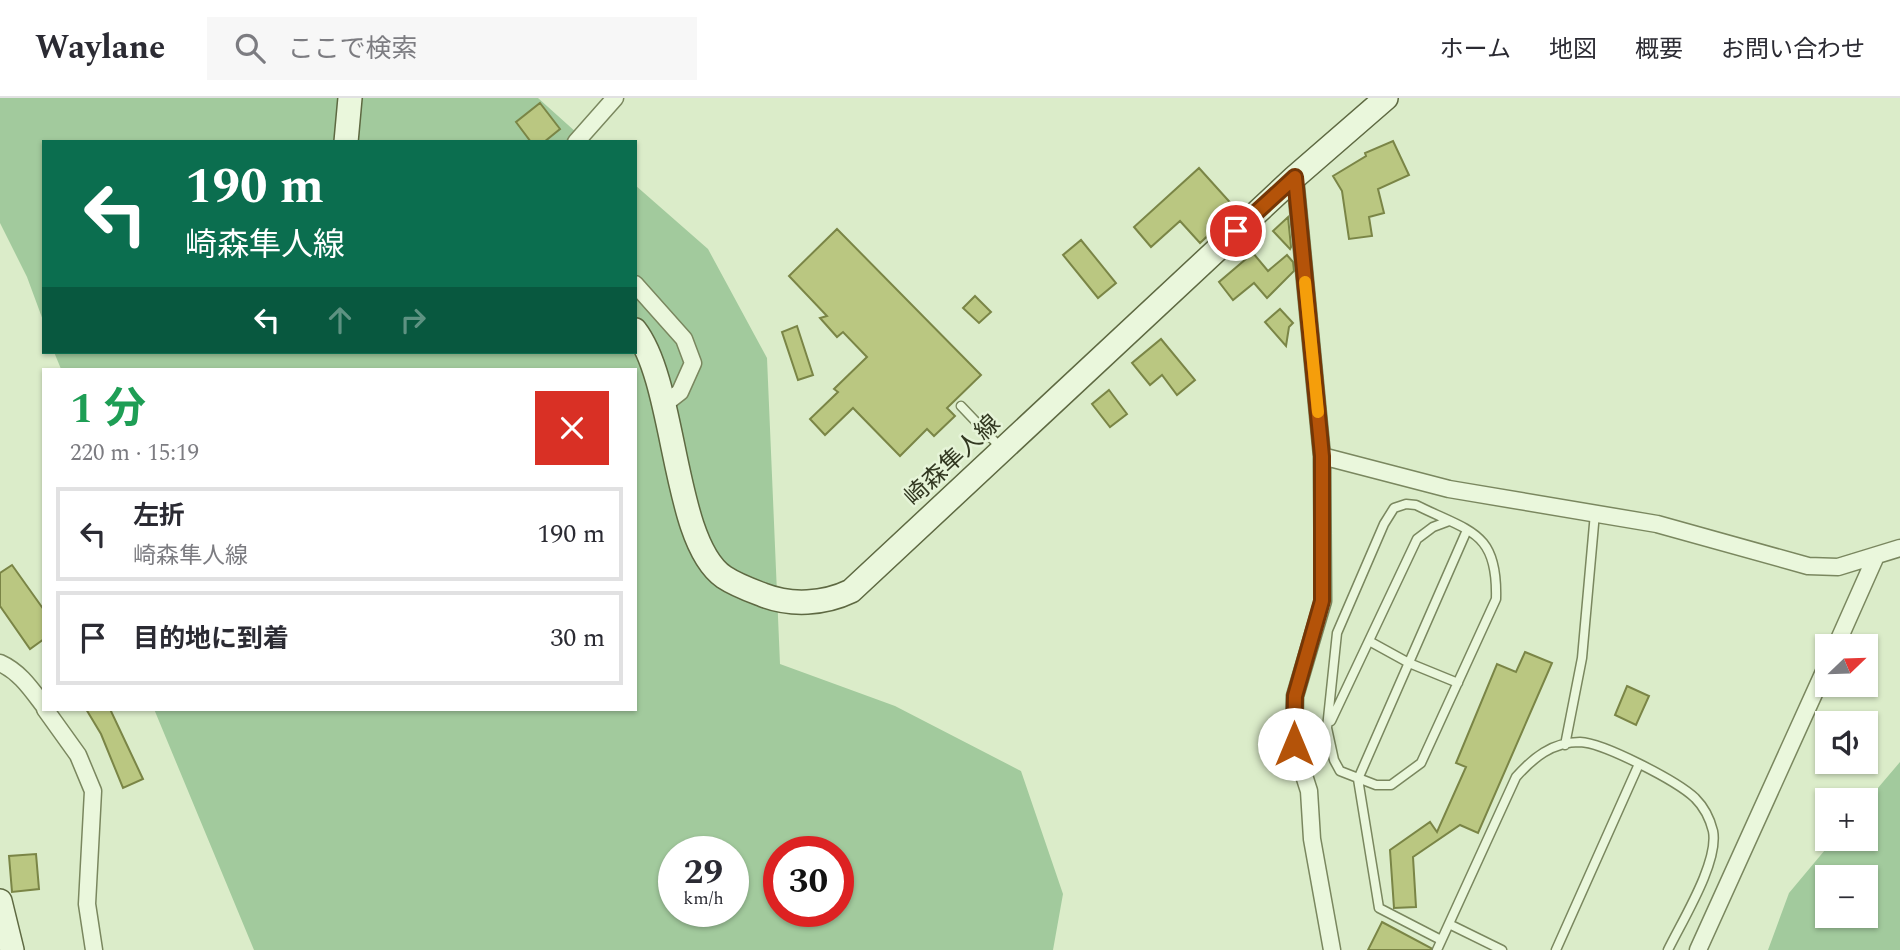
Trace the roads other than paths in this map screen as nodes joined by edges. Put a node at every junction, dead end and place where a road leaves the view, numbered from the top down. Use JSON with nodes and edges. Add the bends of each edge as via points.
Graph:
{"nodes":[{"id":1,"x":350,"y":98,"type":"edge"},
{"id":2,"x":615,"y":98,"type":"edge"},
{"id":3,"x":1376,"y":102,"type":"edge"},
{"id":4,"x":346,"y":140,"type":"edge"},
{"id":5,"x":578,"y":140,"type":"edge"},
{"id":6,"x":1295,"y":177,"type":"junction"},
{"id":7,"x":637,"y":286,"type":"edge"},
{"id":8,"x":637,"y":334,"type":"edge"},
{"id":9,"x":961,"y":406,"type":"dead end"},
{"id":10,"x":662,"y":407,"type":"junction"},
{"id":11,"x":1001,"y":448,"type":"junction"},
{"id":12,"x":1322,"y":456,"type":"junction"},
{"id":13,"x":1595,"y":513,"type":"junction"},
{"id":14,"x":1449,"y":522,"type":"junction"},
{"id":15,"x":1467,"y":530,"type":"junction"},
{"id":16,"x":1900,"y":548,"type":"edge"},
{"id":17,"x":1876,"y":556,"type":"junction"},
{"id":18,"x":1841,"y":634,"type":"edge"},
{"id":19,"x":1369,"y":640,"type":"junction"},
{"id":20,"x":0,"y":663,"type":"edge"},
{"id":21,"x":1409,"y":663,"type":"junction"},
{"id":22,"x":1458,"y":683,"type":"junction"},
{"id":23,"x":1815,"y":692,"type":"edge"},
{"id":24,"x":42,"y":704,"type":"edge"},
{"id":25,"x":47,"y":711,"type":"edge"},
{"id":26,"x":1327,"y":728,"type":"junction"},
{"id":27,"x":1565,"y":744,"type":"junction"},
{"id":28,"x":1639,"y":764,"type":"junction"},
{"id":29,"x":1357,"y":779,"type":"junction"},
{"id":30,"x":0,"y":901,"type":"edge"},
{"id":31,"x":1449,"y":924,"type":"junction"},
{"id":32,"x":1441,"y":940,"type":"junction"},
{"id":33,"x":12,"y":950,"type":"edge"},
{"id":34,"x":94,"y":950,"type":"edge"},
{"id":35,"x":1332,"y":950,"type":"edge"},
{"id":36,"x":1437,"y":950,"type":"edge"},
{"id":37,"x":1502,"y":950,"type":"edge"},
{"id":38,"x":1556,"y":950,"type":"edge"},
{"id":39,"x":1668,"y":950,"type":"edge"},
{"id":40,"x":1698,"y":950,"type":"edge"}],
"edges":[{"from":1,"to":4,"type":"main road"},
{"from":2,"to":5,"type":"street"},
{"from":3,"to":6,"type":"main road","name":"崎森隼人線"},
{"from":6,"to":11,"type":"main road","name":"崎森隼人線"},
{"from":6,"to":12,"type":"street"},
{"from":7,"to":10,"type":"street","via":[[684,339],[693,363],[680,392]]},
{"from":8,"to":10,"type":"main road","name":"崎森隼人線","via":[[655,369]]},
{"from":9,"to":11,"type":"lane"},
{"from":10,"to":11,"type":"main road","name":"崎森隼人線","via":[[706,557],[723,576],[778,601],[813,602],[850,591]]},
{"from":12,"to":13,"type":"street","via":[[1449,489]]},
{"from":12,"to":35,"type":"street","via":[[1322,601],[1295,696],[1294,744],[1309,791],[1312,839]]},
{"from":13,"to":17,"type":"street","via":[[1657,524],[1808,566],[1838,567]]},
{"from":13,"to":27,"type":"lane","via":[[1582,658]]},
{"from":14,"to":15,"type":"lane"},
{"from":14,"to":19,"type":"lane","via":[[1417,539]]},
{"from":14,"to":26,"type":"lane","via":[[1406,504],[1394,508],[1384,524],[1337,633]]},
{"from":15,"to":21,"type":"lane"},
{"from":15,"to":22,"type":"lane","via":[[1493,553],[1496,599]]},
{"from":16,"to":17,"type":"street"},
{"from":17,"to":18,"type":"street"},
{"from":19,"to":21,"type":"lane"},
{"from":19,"to":26,"type":"lane"},
{"from":20,"to":24,"type":"street","via":[[28,684]]},
{"from":21,"to":22,"type":"lane"},
{"from":21,"to":29,"type":"lane"},
{"from":22,"to":29,"type":"lane","via":[[1421,763],[1391,785]]},
{"from":23,"to":40,"type":"street"},
{"from":25,"to":34,"type":"street","via":[[78,755],[93,791],[87,904]]},
{"from":26,"to":29,"type":"lane","via":[[1340,771]]},
{"from":27,"to":28,"type":"lane","via":[[1597,745]]},
{"from":27,"to":31,"type":"lane","via":[[1533,758],[1516,777]]},
{"from":28,"to":38,"type":"lane"},
{"from":28,"to":39,"type":"lane","via":[[1694,797],[1713,831],[1713,854]]},
{"from":29,"to":32,"type":"lane","via":[[1379,908]]},
{"from":30,"to":33,"type":"main road"},
{"from":31,"to":32,"type":"lane"},
{"from":31,"to":37,"type":"lane"},
{"from":32,"to":36,"type":"lane"}]}
